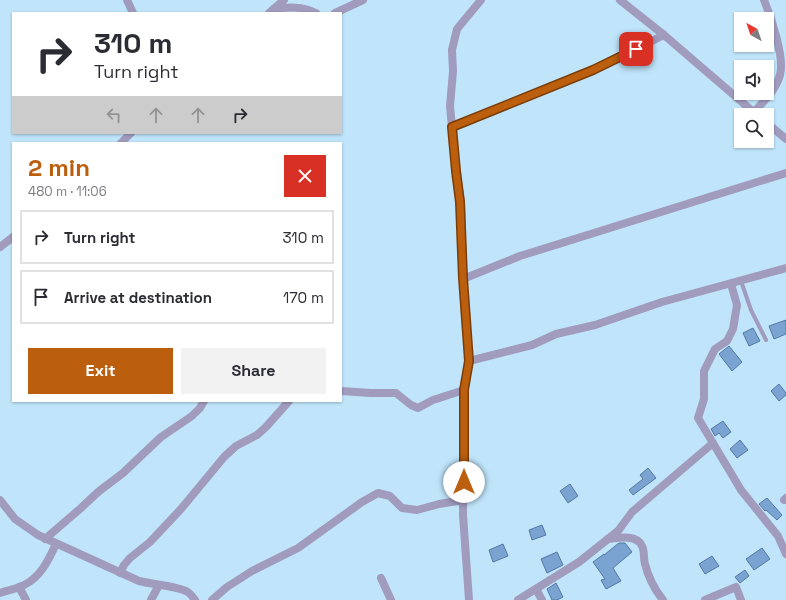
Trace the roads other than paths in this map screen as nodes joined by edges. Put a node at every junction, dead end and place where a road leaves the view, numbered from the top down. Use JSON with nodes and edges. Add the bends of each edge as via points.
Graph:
{"nodes":[{"id":1,"x":127,"y":0,"type":"edge"},
{"id":2,"x":284,"y":0,"type":"edge"},
{"id":3,"x":363,"y":0,"type":"edge"},
{"id":4,"x":481,"y":0,"type":"edge"},
{"id":5,"x":620,"y":0,"type":"edge"},
{"id":6,"x":764,"y":0,"type":"edge"},
{"id":7,"x":272,"y":11,"type":"edge"},
{"id":8,"x":133,"y":12,"type":"edge"},
{"id":9,"x":313,"y":12,"type":"edge"},
{"id":10,"x":338,"y":12,"type":"edge"},
{"id":11,"x":664,"y":35,"type":"junction"},
{"id":12,"x":749,"y":108,"type":"edge"},
{"id":13,"x":760,"y":108,"type":"edge"},
{"id":14,"x":452,"y":127,"type":"junction"},
{"id":15,"x":774,"y":129,"type":"edge"},
{"id":16,"x":130,"y":134,"type":"edge"},
{"id":17,"x":786,"y":139,"type":"edge"},
{"id":18,"x":122,"y":142,"type":"edge"},
{"id":19,"x":786,"y":173,"type":"edge"},
{"id":20,"x":12,"y":238,"type":"edge"},
{"id":21,"x":0,"y":247,"type":"edge"},
{"id":22,"x":786,"y":268,"type":"edge"},
{"id":23,"x":463,"y":278,"type":"junction"},
{"id":24,"x":741,"y":281,"type":"junction"},
{"id":25,"x":731,"y":284,"type":"junction"},
{"id":26,"x":766,"y":340,"type":"dead end"},
{"id":27,"x":469,"y":361,"type":"junction"},
{"id":28,"x":464,"y":390,"type":"junction"},
{"id":29,"x":342,"y":391,"type":"edge"},
{"id":30,"x":203,"y":402,"type":"edge"},
{"id":31,"x":288,"y":402,"type":"edge"},
{"id":32,"x":713,"y":443,"type":"junction"},
{"id":33,"x":0,"y":500,"type":"edge"},
{"id":34,"x":464,"y":500,"type":"junction"},
{"id":35,"x":625,"y":522,"type":"junction"},
{"id":36,"x":45,"y":538,"type":"junction"},
{"id":37,"x":631,"y":538,"type":"junction"},
{"id":38,"x":608,"y":539,"type":"junction"},
{"id":39,"x":56,"y":544,"type":"junction"},
{"id":40,"x":786,"y":554,"type":"edge"},
{"id":41,"x":120,"y":573,"type":"junction"},
{"id":42,"x":381,"y":578,"type":"dead end"},
{"id":43,"x":159,"y":585,"type":"junction"},
{"id":44,"x":19,"y":587,"type":"junction"},
{"id":45,"x":536,"y":589,"type":"junction"},
{"id":46,"x":0,"y":593,"type":"edge"},
{"id":47,"x":26,"y":600,"type":"edge"},
{"id":48,"x":151,"y":600,"type":"edge"},
{"id":49,"x":195,"y":600,"type":"edge"},
{"id":50,"x":212,"y":600,"type":"edge"},
{"id":51,"x":391,"y":600,"type":"edge"},
{"id":52,"x":469,"y":600,"type":"edge"},
{"id":53,"x":518,"y":600,"type":"edge"},
{"id":54,"x":542,"y":600,"type":"edge"},
{"id":55,"x":663,"y":600,"type":"edge"},
{"id":56,"x":705,"y":600,"type":"edge"},
{"id":57,"x":741,"y":600,"type":"edge"}],
"edges":[{"from":1,"to":8,"type":"street"},
{"from":2,"to":7,"type":"street"},
{"from":3,"to":10,"type":"street"},
{"from":4,"to":14,"type":"street","via":[[457,29],[452,50]]},
{"from":5,"to":11,"type":"street"},
{"from":6,"to":13,"type":"street","via":[[781,55],[781,74]]},
{"from":7,"to":9,"type":"street","via":[[292,7]]},
{"from":11,"to":12,"type":"street"},
{"from":11,"to":14,"type":"street","via":[[593,70]]},
{"from":14,"to":23,"type":"street","via":[[460,202]]},
{"from":15,"to":17,"type":"street"},
{"from":16,"to":18,"type":"street"},
{"from":19,"to":23,"type":"street","via":[[520,256]]},
{"from":20,"to":21,"type":"street"},
{"from":22,"to":24,"type":"street"},
{"from":23,"to":27,"type":"street"},
{"from":24,"to":25,"type":"street"},
{"from":24,"to":26,"type":"lane","via":[[751,310]]},
{"from":25,"to":27,"type":"street","via":[[662,302],[595,325],[556,334],[532,345]]},
{"from":25,"to":32,"type":"street","via":[[737,305],[733,329],[726,341],[715,349],[704,371],[704,399],[698,418]]},
{"from":27,"to":28,"type":"street"},
{"from":28,"to":29,"type":"street","via":[[418,408],[396,393]]},
{"from":28,"to":34,"type":"street"},
{"from":30,"to":36,"type":"street","via":[[192,416],[162,437]]},
{"from":31,"to":41,"type":"street","via":[[257,435],[236,446],[224,457],[181,509],[150,542],[130,558]]},
{"from":32,"to":35,"type":"street","via":[[632,512]]},
{"from":32,"to":40,"type":"street","via":[[741,490],[778,536]]},
{"from":33,"to":36,"type":"street","via":[[15,519]]},
{"from":34,"to":50,"type":"street","via":[[417,510],[402,508],[390,496],[378,494],[362,502],[298,548],[252,571]]},
{"from":34,"to":52,"type":"street"},
{"from":35,"to":37,"type":"street"},
{"from":35,"to":38,"type":"street"},
{"from":36,"to":39,"type":"street"},
{"from":37,"to":38,"type":"street"},
{"from":37,"to":55,"type":"street","via":[[642,544],[645,564]]},
{"from":38,"to":45,"type":"street","via":[[579,562]]},
{"from":39,"to":41,"type":"street"},
{"from":39,"to":44,"type":"street","via":[[34,580]]},
{"from":41,"to":43,"type":"street"},
{"from":42,"to":51,"type":"street"},
{"from":43,"to":48,"type":"street"},
{"from":43,"to":49,"type":"street","via":[[188,592]]},
{"from":44,"to":46,"type":"street"},
{"from":44,"to":47,"type":"street"},
{"from":45,"to":53,"type":"street"},
{"from":45,"to":54,"type":"street"},
{"from":56,"to":57,"type":"street","via":[[736,587]]}]}
